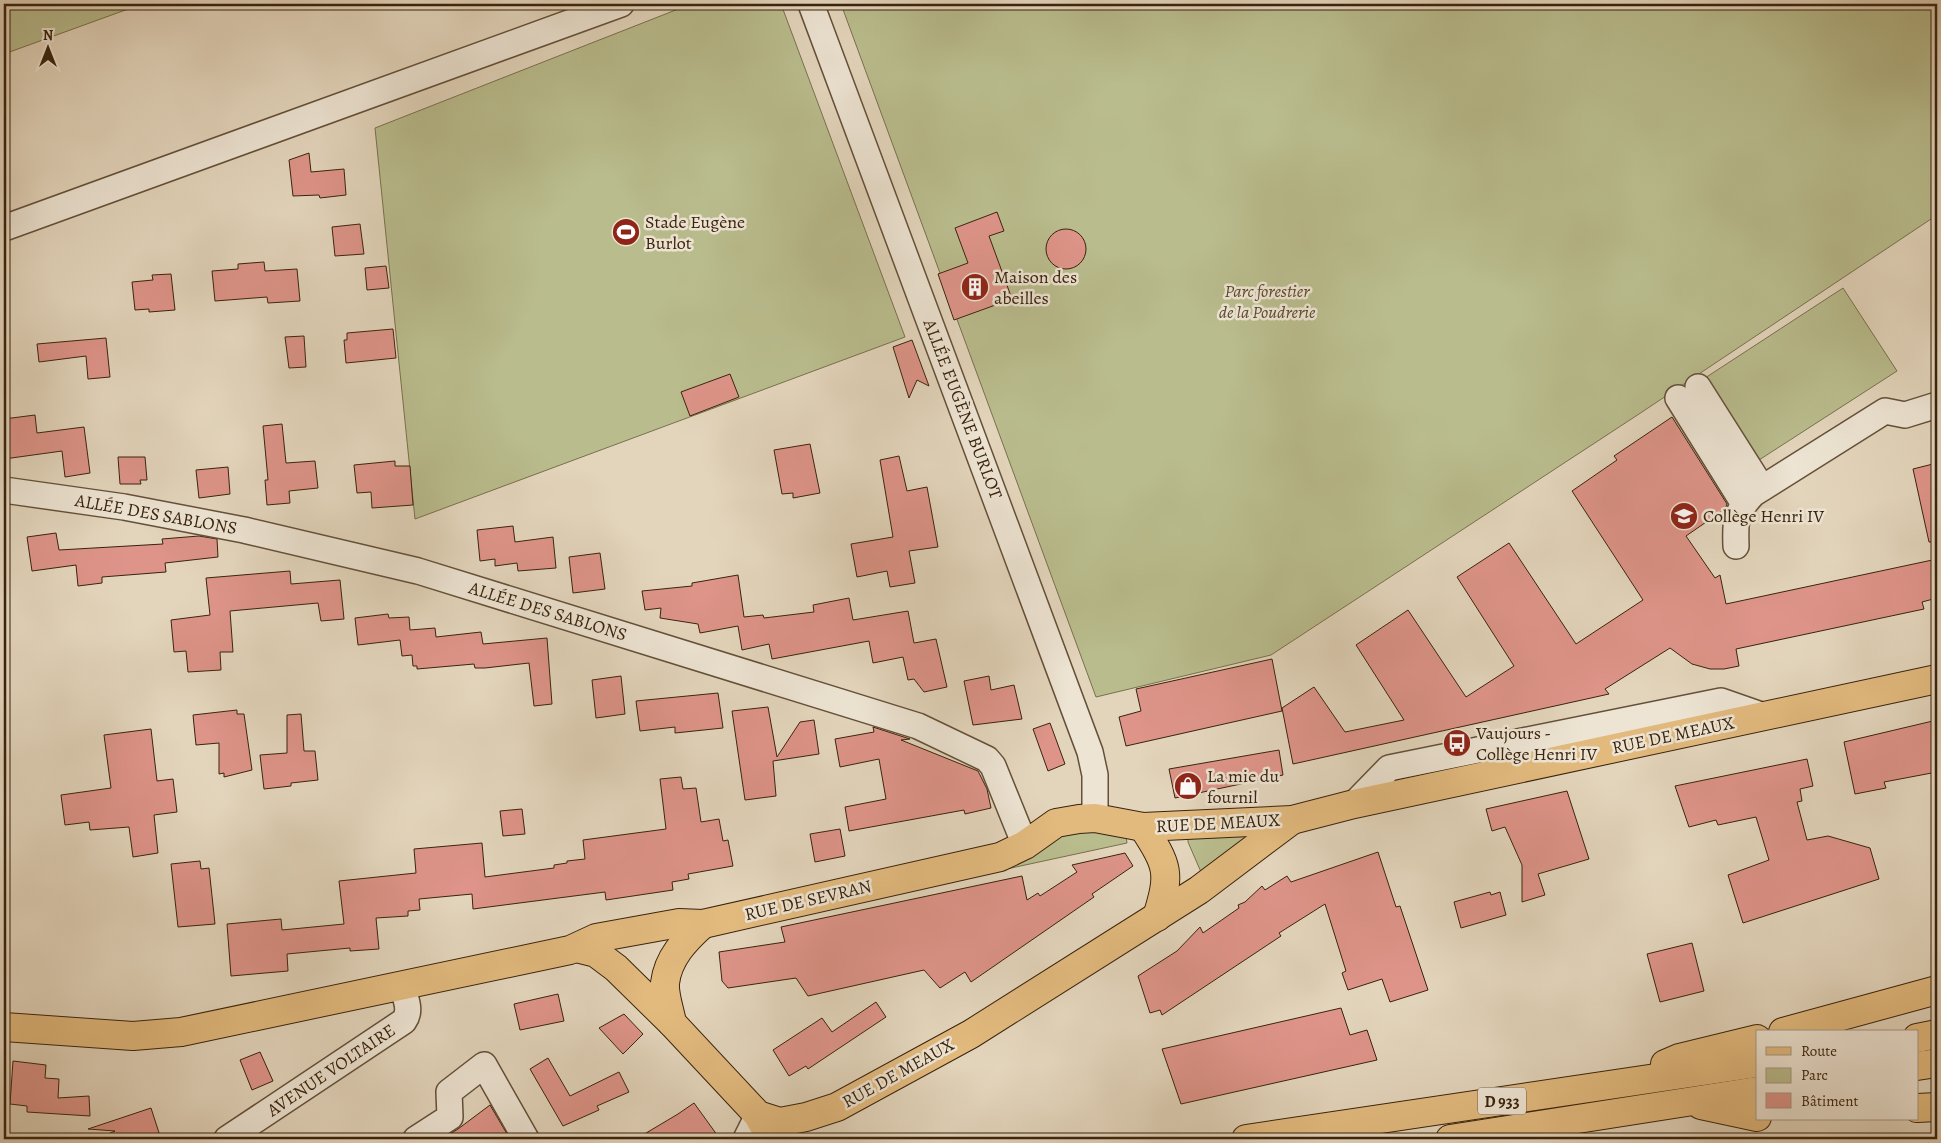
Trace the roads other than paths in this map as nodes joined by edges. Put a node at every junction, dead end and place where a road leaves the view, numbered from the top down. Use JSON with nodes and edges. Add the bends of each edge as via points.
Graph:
{"nodes":[{"id":1,"x":621,"y":4,"type":"edge"},
{"id":2,"x":811,"y":4,"type":"edge"},
{"id":3,"x":4,"y":228,"type":"edge"},
{"id":4,"x":1688,"y":393,"type":"dead end"},
{"id":5,"x":1937,"y":405,"type":"edge"},
{"id":6,"x":4,"y":490,"type":"edge"},
{"id":7,"x":1753,"y":496,"type":"junction"},
{"id":8,"x":1736,"y":546,"type":"dead end"},
{"id":9,"x":1937,"y":679,"type":"edge"},
{"id":10,"x":1095,"y":818,"type":"junction"},
{"id":11,"x":1292,"y":820,"type":"junction"},
{"id":12,"x":1142,"y":827,"type":"junction"},
{"id":13,"x":1025,"y":846,"type":"junction"},
{"id":14,"x":1157,"y":917,"type":"junction"},
{"id":15,"x":703,"y":924,"type":"junction"},
{"id":16,"x":576,"y":948,"type":"junction"},
{"id":17,"x":402,"y":985,"type":"junction"},
{"id":18,"x":1937,"y":990,"type":"edge"},
{"id":19,"x":672,"y":1022,"type":"junction"},
{"id":20,"x":4,"y":1027,"type":"edge"},
{"id":21,"x":1790,"y":1030,"type":"edge"},
{"id":22,"x":1937,"y":1034,"type":"edge"},
{"id":23,"x":1918,"y":1038,"type":"edge"},
{"id":24,"x":1756,"y":1039,"type":"edge"},
{"id":25,"x":1756,"y":1063,"type":"edge"},
{"id":26,"x":1937,"y":1063,"type":"edge"},
{"id":27,"x":1918,"y":1066,"type":"edge"},
{"id":28,"x":1611,"y":1087,"type":"junction"},
{"id":29,"x":1756,"y":1091,"type":"edge"},
{"id":30,"x":1687,"y":1102,"type":"junction"},
{"id":31,"x":1918,"y":1108,"type":"edge"},
{"id":32,"x":1937,"y":1108,"type":"edge"},
{"id":33,"x":758,"y":1115,"type":"junction"},
{"id":34,"x":1756,"y":1117,"type":"edge"},
{"id":35,"x":227,"y":1139,"type":"edge"},
{"id":36,"x":416,"y":1139,"type":"edge"},
{"id":37,"x":526,"y":1139,"type":"edge"},
{"id":38,"x":746,"y":1139,"type":"edge"},
{"id":39,"x":771,"y":1139,"type":"edge"},
{"id":40,"x":1246,"y":1139,"type":"edge"},
{"id":41,"x":1450,"y":1139,"type":"edge"}],
"edges":[{"from":1,"to":3,"type":"street"},
{"from":2,"to":10,"type":"street","name":"ALLÉE EUGÈNE BURLOT","via":[[1090,752],[1095,775]]},
{"from":4,"to":7,"type":"street"},
{"from":5,"to":7,"type":"street","via":[[1905,415],[1885,411]]},
{"from":6,"to":13,"type":"street","name":"ALLÉE DES SABLONS","via":[[124,507],[244,530],[418,571],[918,726],[987,759],[994,766]]},
{"from":7,"to":8,"type":"street","via":[[1738,510]]},
{"from":9,"to":11,"type":"main road","name":"RUE DE MEAUX","via":[[1806,701],[1764,716]]},
{"from":10,"to":12,"type":"main road","name":"RUE DE SEVRAN"},
{"from":10,"to":13,"type":"main road","name":"RUE DE SEVRAN","via":[[1056,823]]},
{"from":11,"to":12,"type":"main road","name":"RUE DE MEAUX"},
{"from":11,"to":14,"type":"main road","name":"RUE DE MEAUX","via":[[1199,890]]},
{"from":12,"to":14,"type":"main road","via":[[1166,871],[1166,888]]},
{"from":13,"to":15,"type":"main road","name":"RUE DE SEVRAN","via":[[1000,857]]},
{"from":14,"to":33,"type":"main road","name":"RUE DE MEAUX","via":[[971,1034],[837,1107],[780,1122]]},
{"from":15,"to":16,"type":"main road","name":"RUE DE SEVRAN","via":[[679,923],[596,938]]},
{"from":15,"to":19,"type":"main road","via":[[673,956],[665,984]]},
{"from":16,"to":17,"type":"main road","name":"RUE DE SEVRAN"},
{"from":16,"to":19,"type":"main road","via":[[596,953],[616,968]]},
{"from":17,"to":20,"type":"main road","name":"RUE DE SEVRAN","via":[[181,1032],[133,1036]]},
{"from":17,"to":35,"type":"street","name":"AVENUE VOLTAIRE","via":[[408,1006],[404,1021]]},
{"from":18,"to":21,"type":"main road"},
{"from":19,"to":33,"type":"main road"},
{"from":22,"to":23,"type":"main road"},
{"from":24,"to":28,"type":"main road","via":[[1679,1058]]},
{"from":25,"to":28,"type":"main road","number":"D 933"},
{"from":26,"to":27,"type":"main road"},
{"from":28,"to":40,"type":"main road","number":"D 933"},
{"from":29,"to":30,"type":"main road","number":"D 933"},
{"from":30,"to":34,"type":"main road"},
{"from":30,"to":41,"type":"main road","number":"D 933"},
{"from":31,"to":32,"type":"main road"},
{"from":33,"to":38,"type":"street"},
{"from":33,"to":39,"type":"main road"},
{"from":36,"to":37,"type":"street","via":[[450,1117],[449,1092],[484,1065]]}]}
